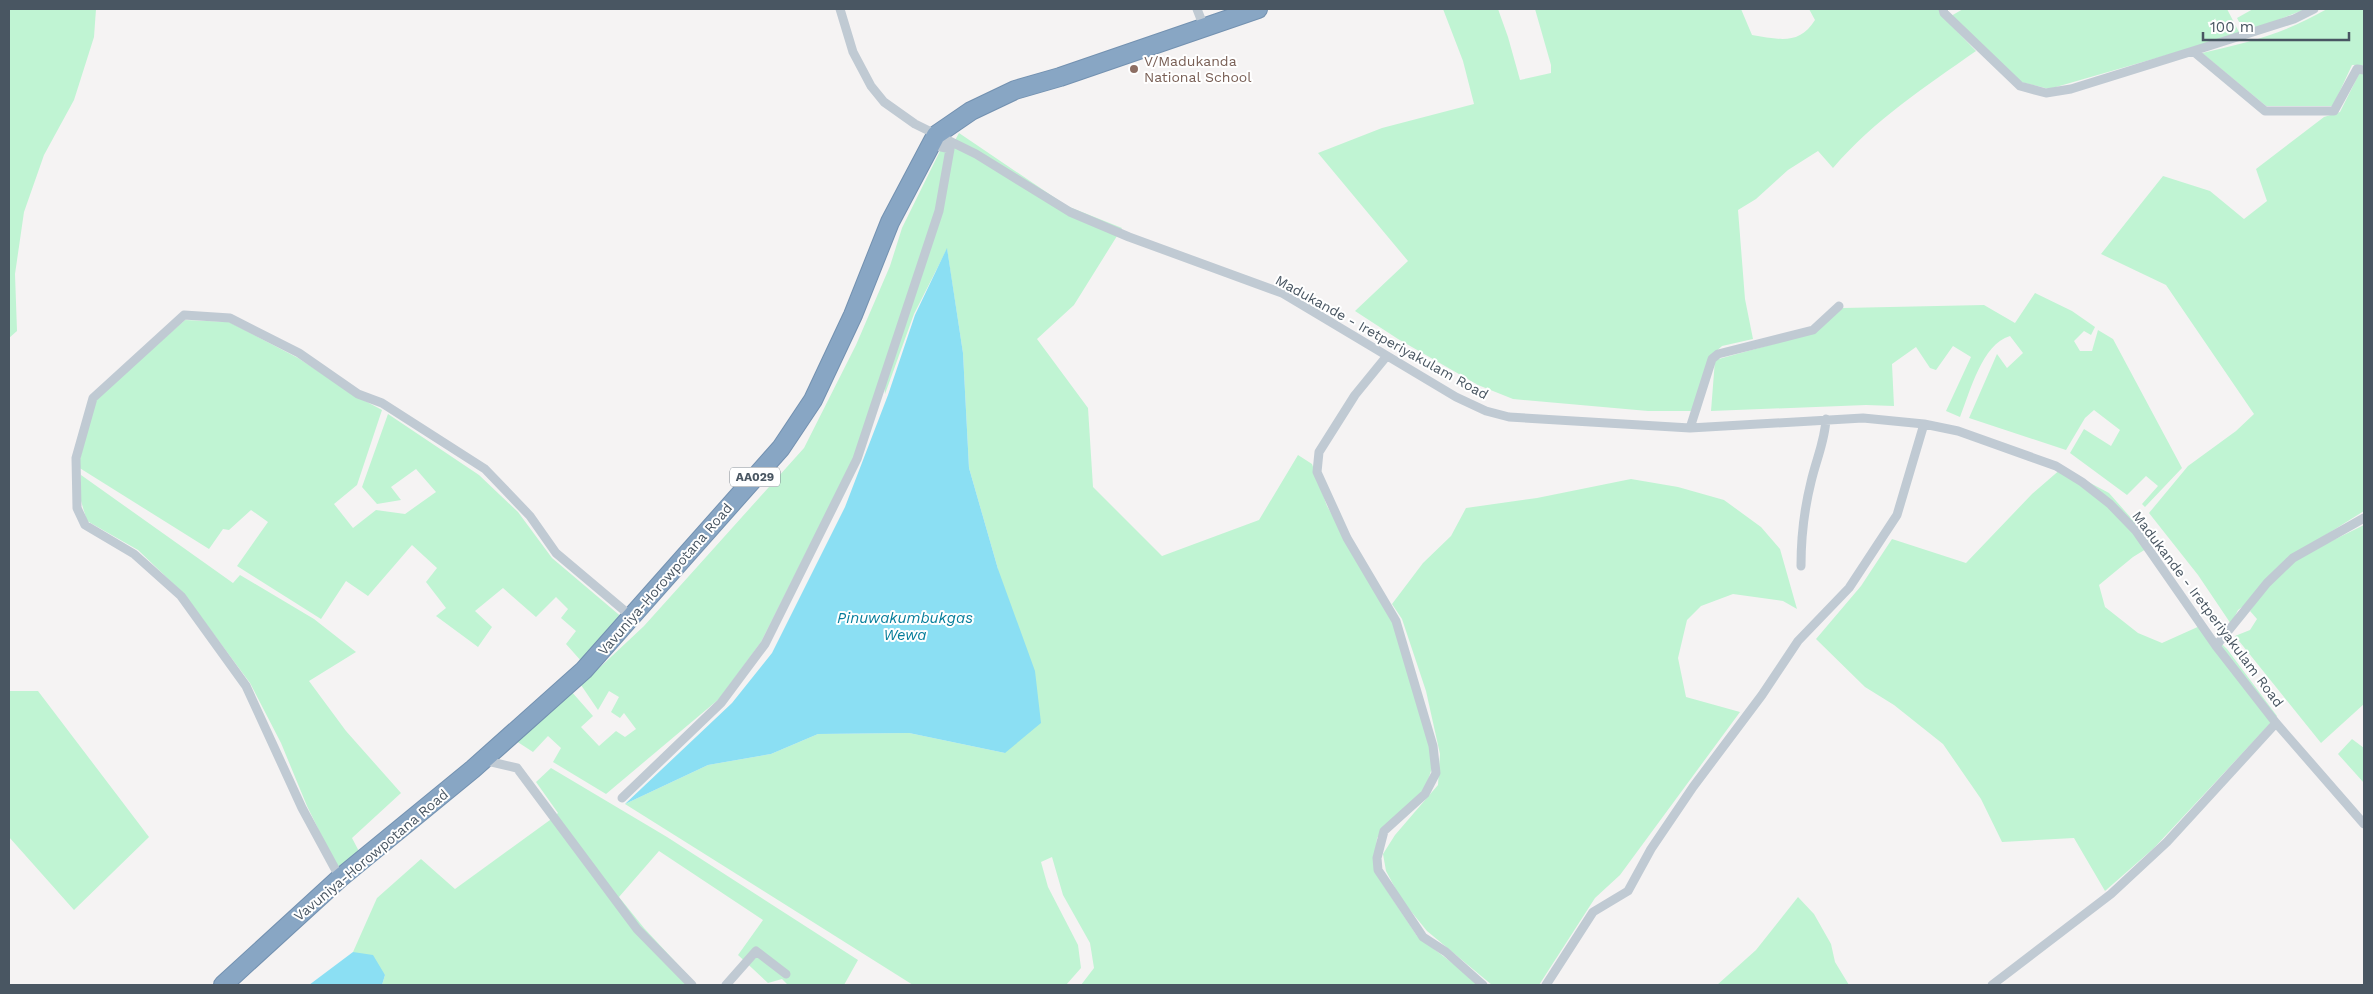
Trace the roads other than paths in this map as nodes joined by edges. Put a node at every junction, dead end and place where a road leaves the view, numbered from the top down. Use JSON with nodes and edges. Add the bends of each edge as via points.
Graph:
{"nodes":[{"id":1,"x":840,"y":9,"type":"edge"},
{"id":2,"x":1197,"y":9,"type":"edge"},
{"id":3,"x":1258,"y":9,"type":"edge"},
{"id":4,"x":1943,"y":9,"type":"edge"},
{"id":5,"x":2314,"y":9,"type":"edge"},
{"id":6,"x":1204,"y":27,"type":"junction"},
{"id":7,"x":2193,"y":51,"type":"junction"},
{"id":8,"x":2364,"y":70,"type":"edge"},
{"id":9,"x":932,"y":139,"type":"junction"},
{"id":10,"x":1839,"y":306,"type":"dead end"},
{"id":11,"x":1386,"y":357,"type":"junction"},
{"id":12,"x":1826,"y":419,"type":"junction"},
{"id":13,"x":1924,"y":424,"type":"junction"},
{"id":14,"x":1690,"y":428,"type":"junction"},
{"id":15,"x":2364,"y":518,"type":"edge"},
{"id":16,"x":1800,"y":566,"type":"dead end"},
{"id":17,"x":632,"y":617,"type":"junction"},
{"id":18,"x":2216,"y":646,"type":"junction"},
{"id":19,"x":2276,"y":722,"type":"junction"},
{"id":20,"x":483,"y":760,"type":"junction"},
{"id":21,"x":622,"y":798,"type":"dead end"},
{"id":22,"x":2364,"y":824,"type":"edge"},
{"id":23,"x":340,"y":878,"type":"junction"},
{"id":24,"x":786,"y":974,"type":"dead end"},
{"id":25,"x":223,"y":985,"type":"edge"},
{"id":26,"x":692,"y":985,"type":"edge"},
{"id":27,"x":726,"y":985,"type":"edge"},
{"id":28,"x":1483,"y":985,"type":"edge"},
{"id":29,"x":1546,"y":985,"type":"edge"},
{"id":30,"x":1992,"y":985,"type":"edge"}],
"edges":[{"from":1,"to":9,"type":"street","via":[[852,52],[870,86],[884,102]]},
{"from":2,"to":6,"type":"street"},
{"from":3,"to":6,"type":"highway","name":"Vavuniya-Horowpotana Road","number":"AA029"},
{"from":4,"to":7,"type":"street","via":[[2020,86],[2046,93],[2071,89]]},
{"from":5,"to":7,"type":"street","via":[[2294,19]]},
{"from":6,"to":9,"type":"highway","name":"Vavuniya-Horowpotana Road","number":"AA029","via":[[1015,90],[971,111]]},
{"from":7,"to":8,"type":"street","via":[[2265,111],[2334,111],[2357,70]]},
{"from":9,"to":11,"type":"street","name":"Madukande - Iretperiyakulam Road","via":[[976,154],[1070,212],[1282,294]]},
{"from":9,"to":17,"type":"highway","name":"Vavuniya-Horowpotana Road","number":"AA029","via":[[890,222],[853,315],[812,400],[781,448]]},
{"from":9,"to":21,"type":"street","via":[[950,149],[939,211],[857,459],[765,644],[721,703]]},
{"from":10,"to":14,"type":"street","via":[[1814,330],[1718,354],[1712,359]]},
{"from":11,"to":14,"type":"street","name":"Madukande - Iretperiyakulam Road","via":[[1456,398],[1508,417]]},
{"from":11,"to":28,"type":"street","via":[[1355,395],[1319,452],[1317,472],[1347,538],[1396,621],[1434,746],[1436,773],[1425,794],[1384,831],[1377,858],[1378,870],[1423,937],[1446,952]]},
{"from":12,"to":13,"type":"street","name":"Madukande - Iretperiyakulam Road","via":[[1863,418]]},
{"from":12,"to":14,"type":"street","name":"Madukande - Iretperiyakulam Road"},
{"from":12,"to":16,"type":"street","via":[[1825,435],[1801,529]]},
{"from":13,"to":18,"type":"street","name":"Madukande - Iretperiyakulam Road","via":[[1958,432],[2056,466],[2082,482],[2110,504],[2136,531]]},
{"from":13,"to":29,"type":"street","via":[[1898,514],[1849,588],[1798,640],[1762,695],[1687,795],[1628,891],[1594,912]]},
{"from":15,"to":18,"type":"street","via":[[2294,558],[2267,583]]},
{"from":17,"to":20,"type":"highway","name":"Vavuniya-Horowpotana Road","number":"AA029","via":[[584,670]]},
{"from":17,"to":23,"type":"street","via":[[556,553],[530,516],[485,469],[382,403],[358,394],[299,353],[248,326],[230,318],[184,315],[93,398],[76,458],[77,508],[85,525],[134,554],[181,596],[246,686],[302,808]]},
{"from":18,"to":19,"type":"street","name":"Madukande - Iretperiyakulam Road"},
{"from":19,"to":22,"type":"street","name":"Madukande - Iretperiyakulam Road"},
{"from":19,"to":30,"type":"street","via":[[2167,842],[2111,894]]},
{"from":20,"to":23,"type":"highway","name":"Vavuniya-Horowpotana Road","number":"AA029"},
{"from":20,"to":26,"type":"street","via":[[517,768],[637,929]]},
{"from":23,"to":25,"type":"highway","name":"Vavuniya-Horowpotana Road","number":"AA029"},
{"from":24,"to":27,"type":"street","via":[[756,951]]}]}
